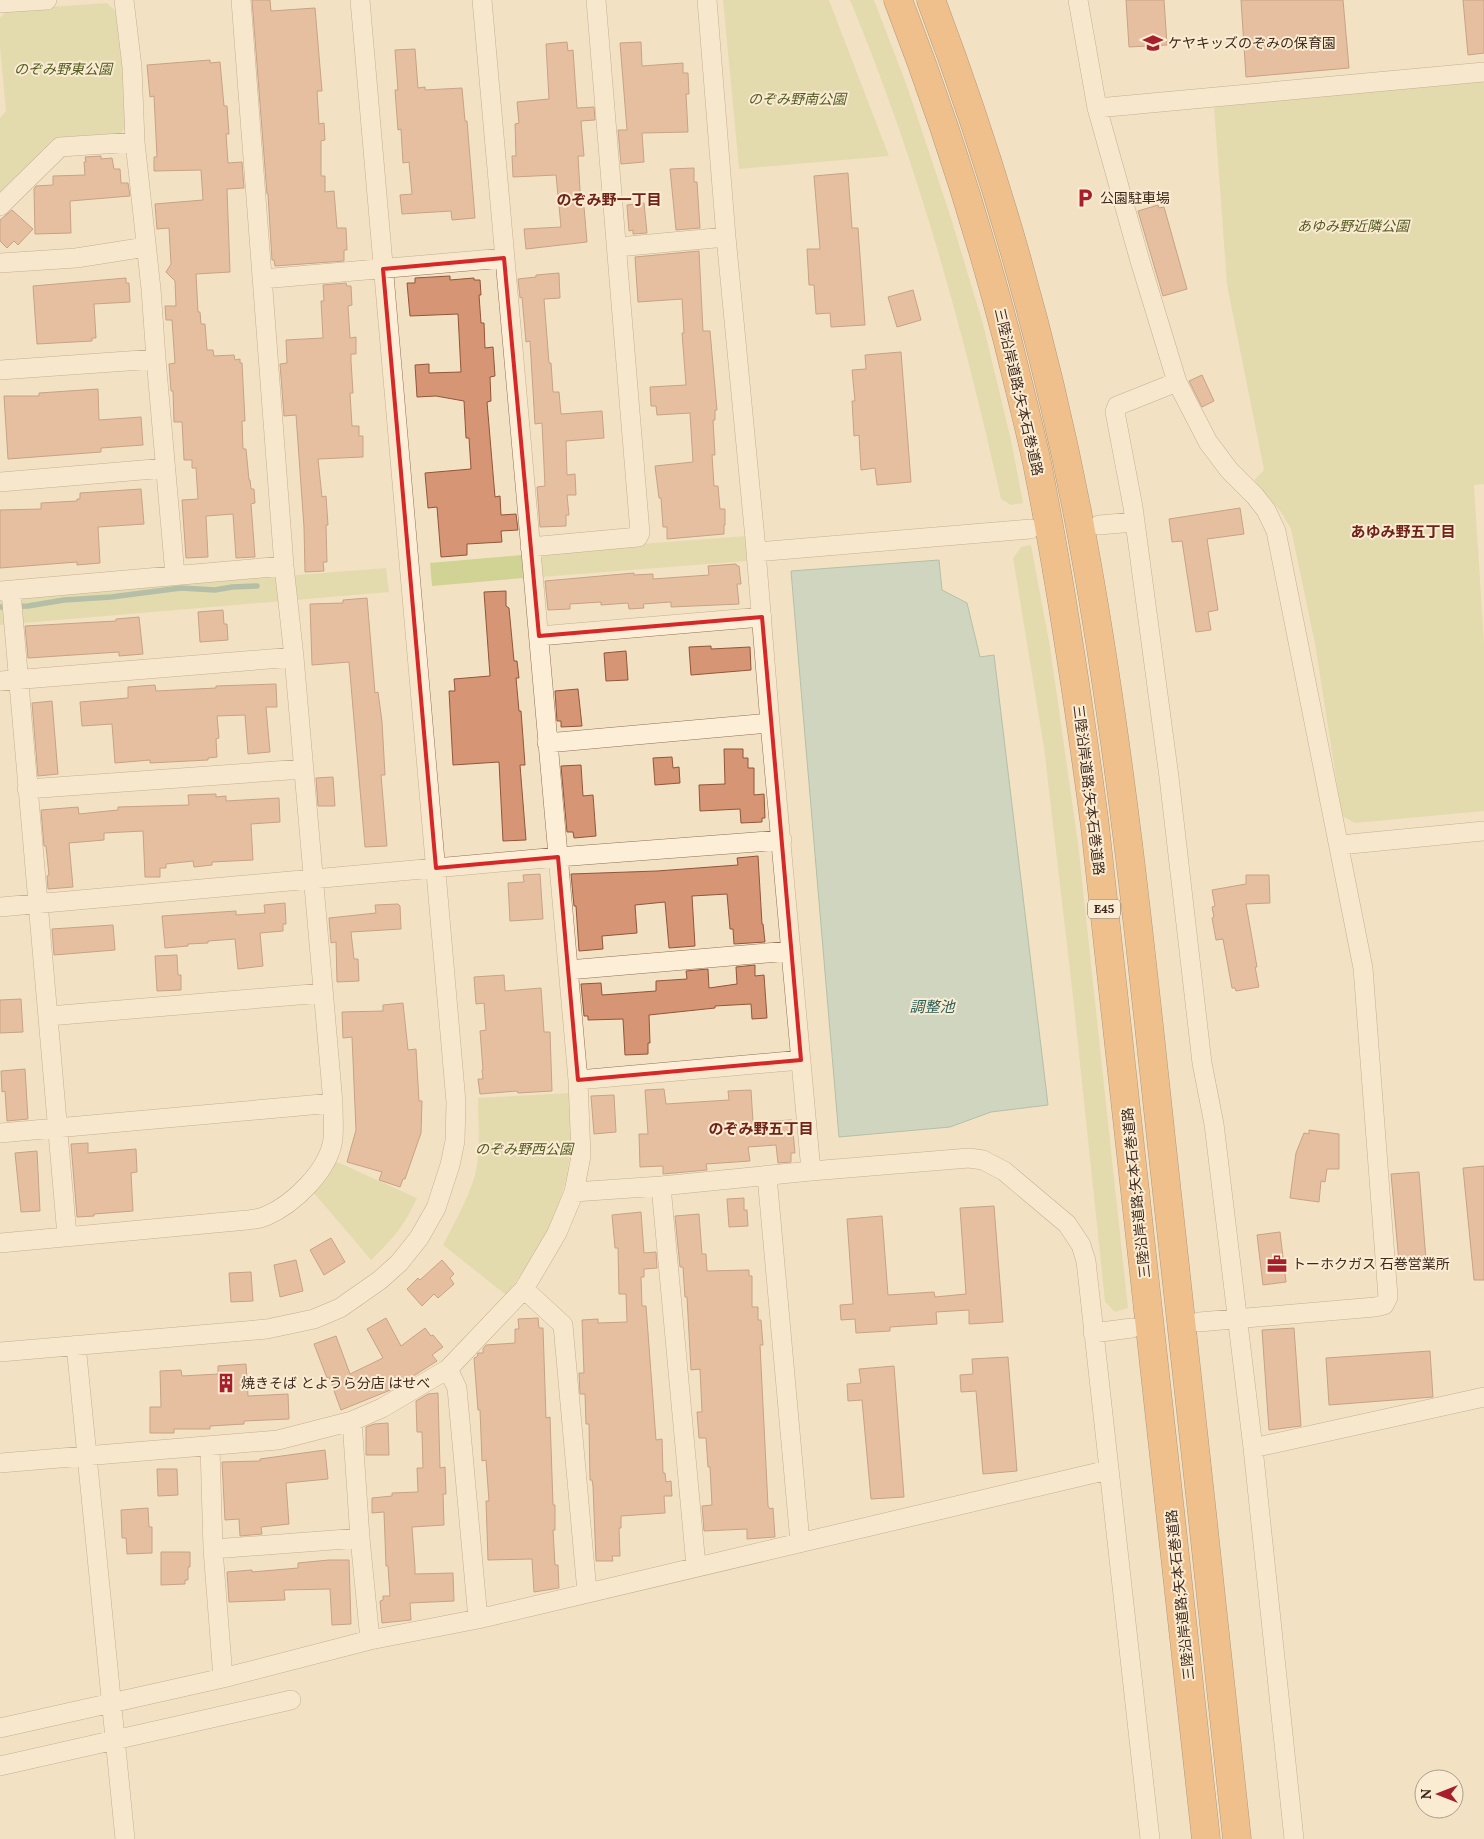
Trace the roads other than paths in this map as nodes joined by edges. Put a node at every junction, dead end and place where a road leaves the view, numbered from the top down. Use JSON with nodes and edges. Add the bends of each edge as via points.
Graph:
{"nodes":[{"id":1,"x":47,"y":0,"type":"edge"},
{"id":2,"x":124,"y":0,"type":"edge"},
{"id":3,"x":240,"y":0,"type":"edge"},
{"id":4,"x":360,"y":0,"type":"edge"},
{"id":5,"x":482,"y":0,"type":"edge"},
{"id":6,"x":596,"y":0,"type":"edge"},
{"id":7,"x":707,"y":0,"type":"edge"},
{"id":8,"x":898,"y":0,"type":"edge"},
{"id":9,"x":931,"y":0,"type":"edge"},
{"id":10,"x":1078,"y":0,"type":"edge"},
{"id":11,"x":0,"y":3,"type":"edge"},
{"id":12,"x":1484,"y":72,"type":"edge"},
{"id":13,"x":1097,"y":108,"type":"junction"},
{"id":14,"x":135,"y":142,"type":"junction"},
{"id":15,"x":0,"y":206,"type":"edge"},
{"id":16,"x":726,"y":237,"type":"junction"},
{"id":17,"x":146,"y":247,"type":"junction"},
{"id":18,"x":618,"y":247,"type":"junction"},
{"id":19,"x":504,"y":258,"type":"junction"},
{"id":20,"x":0,"y":263,"type":"edge"},
{"id":21,"x":383,"y":268,"type":"junction"},
{"id":22,"x":262,"y":279,"type":"junction"},
{"id":23,"x":156,"y":359,"type":"junction"},
{"id":24,"x":0,"y":370,"type":"edge"},
{"id":25,"x":1177,"y":382,"type":"junction"},
{"id":26,"x":166,"y":468,"type":"junction"},
{"id":27,"x":0,"y":482,"type":"edge"},
{"id":28,"x":1134,"y":522,"type":"junction"},
{"id":29,"x":1099,"y":525,"type":"dead end"},
{"id":30,"x":1030,"y":529,"type":"dead end"},
{"id":31,"x":530,"y":547,"type":"junction"},
{"id":32,"x":756,"y":552,"type":"junction"},
{"id":33,"x":284,"y":566,"type":"junction"},
{"id":34,"x":175,"y":575,"type":"junction"},
{"id":35,"x":5,"y":591,"type":"edge"},
{"id":36,"x":762,"y":617,"type":"junction"},
{"id":37,"x":539,"y":636,"type":"junction"},
{"id":38,"x":294,"y":657,"type":"junction"},
{"id":39,"x":9,"y":680,"type":"edge"},
{"id":40,"x":770,"y":723,"type":"junction"},
{"id":41,"x":547,"y":743,"type":"junction"},
{"id":42,"x":303,"y":769,"type":"junction"},
{"id":43,"x":27,"y":789,"type":"junction"},
{"id":44,"x":1484,"y":832,"type":"edge"},
{"id":45,"x":782,"y":840,"type":"junction"},
{"id":46,"x":1340,"y":845,"type":"junction"},
{"id":47,"x":558,"y":858,"type":"junction"},
{"id":48,"x":436,"y":868,"type":"junction"},
{"id":49,"x":313,"y":879,"type":"junction"},
{"id":50,"x":39,"y":903,"type":"junction"},
{"id":51,"x":0,"y":907,"type":"edge"},
{"id":52,"x":790,"y":951,"type":"junction"},
{"id":53,"x":568,"y":970,"type":"junction"},
{"id":54,"x":323,"y":993,"type":"junction"},
{"id":55,"x":49,"y":1016,"type":"junction"},
{"id":56,"x":801,"y":1060,"type":"junction"},
{"id":57,"x":578,"y":1080,"type":"junction"},
{"id":58,"x":333,"y":1103,"type":"junction"},
{"id":59,"x":57,"y":1128,"type":"junction"},
{"id":60,"x":0,"y":1133,"type":"edge"},
{"id":61,"x":811,"y":1171,"type":"junction"},
{"id":62,"x":767,"y":1176,"type":"junction"},
{"id":63,"x":661,"y":1186,"type":"junction"},
{"id":64,"x":574,"y":1192,"type":"junction"},
{"id":65,"x":67,"y":1236,"type":"junction"},
{"id":66,"x":0,"y":1242,"type":"edge"},
{"id":67,"x":524,"y":1289,"type":"junction"},
{"id":68,"x":1237,"y":1318,"type":"junction"},
{"id":69,"x":1199,"y":1322,"type":"dead end"},
{"id":70,"x":1132,"y":1328,"type":"dead end"},
{"id":71,"x":1093,"y":1333,"type":"junction"},
{"id":72,"x":76,"y":1346,"type":"junction"},
{"id":73,"x":0,"y":1352,"type":"edge"},
{"id":74,"x":448,"y":1369,"type":"junction"},
{"id":75,"x":1484,"y":1397,"type":"edge"},
{"id":76,"x":352,"y":1421,"type":"junction"},
{"id":77,"x":210,"y":1446,"type":"junction"},
{"id":78,"x":1253,"y":1448,"type":"junction"},
{"id":79,"x":86,"y":1457,"type":"junction"},
{"id":80,"x":0,"y":1463,"type":"edge"},
{"id":81,"x":1108,"y":1470,"type":"junction"},
{"id":82,"x":360,"y":1538,"type":"junction"},
{"id":83,"x":800,"y":1542,"type":"junction"},
{"id":84,"x":213,"y":1549,"type":"junction"},
{"id":85,"x":696,"y":1566,"type":"junction"},
{"id":86,"x":586,"y":1592,"type":"junction"},
{"id":87,"x":478,"y":1619,"type":"junction"},
{"id":88,"x":370,"y":1640,"type":"junction"},
{"id":89,"x":223,"y":1678,"type":"junction"},
{"id":90,"x":291,"y":1700,"type":"dead end"},
{"id":91,"x":110,"y":1703,"type":"junction"},
{"id":92,"x":0,"y":1728,"type":"edge"},
{"id":93,"x":114,"y":1739,"type":"junction"},
{"id":94,"x":0,"y":1766,"type":"edge"},
{"id":95,"x":125,"y":1839,"type":"edge"},
{"id":96,"x":1150,"y":1839,"type":"edge"},
{"id":97,"x":1206,"y":1839,"type":"edge"},
{"id":98,"x":1238,"y":1839,"type":"edge"},
{"id":99,"x":1294,"y":1839,"type":"edge"}],
"edges":[{"from":1,"to":11,"type":"street"},
{"from":2,"to":14,"type":"street","via":[[132,67]]},
{"from":3,"to":22,"type":"street"},
{"from":4,"to":21,"type":"street"},
{"from":5,"to":19,"type":"street"},
{"from":6,"to":18,"type":"street"},
{"from":7,"to":16,"type":"street"},
{"from":8,"to":97,"type":"highway","name":"三陸沿岸道路;矢本石巻道路","number":"E45","via":[[954,154],[996,295],[1037,462],[1068,639],[1096,836]]},
{"from":9,"to":98,"type":"highway","number":"E45","via":[[983,148],[1026,290],[1066,457],[1091,584],[1144,978]]},
{"from":10,"to":13,"type":"street"},
{"from":12,"to":13,"type":"street"},
{"from":13,"to":25,"type":"street"},
{"from":14,"to":15,"type":"street","via":[[60,147]]},
{"from":14,"to":17,"type":"street"},
{"from":16,"to":18,"type":"street"},
{"from":16,"to":32,"type":"street"},
{"from":17,"to":20,"type":"street","via":[[76,258]]},
{"from":17,"to":23,"type":"street"},
{"from":18,"to":31,"type":"street","via":[[640,533],[638,537]]},
{"from":19,"to":21,"type":"street"},
{"from":19,"to":31,"type":"street"},
{"from":21,"to":22,"type":"street"},
{"from":21,"to":48,"type":"street"},
{"from":22,"to":33,"type":"street"},
{"from":23,"to":24,"type":"street"},
{"from":23,"to":26,"type":"street"},
{"from":25,"to":28,"type":"street","via":[[1117,406],[1115,412]]},
{"from":25,"to":46,"type":"street","via":[[1208,442],[1266,510],[1276,531]]},
{"from":26,"to":27,"type":"street"},
{"from":26,"to":34,"type":"street"},
{"from":28,"to":29,"type":"street"},
{"from":28,"to":68,"type":"street","via":[[1170,777],[1202,1063],[1214,1124]]},
{"from":30,"to":32,"type":"street"},
{"from":31,"to":37,"type":"street"},
{"from":32,"to":36,"type":"street"},
{"from":33,"to":34,"type":"street"},
{"from":33,"to":38,"type":"street"},
{"from":34,"to":35,"type":"street"},
{"from":35,"to":39,"type":"street"},
{"from":36,"to":37,"type":"street"},
{"from":36,"to":40,"type":"street"},
{"from":37,"to":41,"type":"street"},
{"from":38,"to":39,"type":"street"},
{"from":38,"to":42,"type":"street"},
{"from":39,"to":43,"type":"street"},
{"from":40,"to":41,"type":"street"},
{"from":40,"to":45,"type":"street"},
{"from":41,"to":47,"type":"street"},
{"from":42,"to":43,"type":"street"},
{"from":42,"to":49,"type":"street"},
{"from":43,"to":50,"type":"street"},
{"from":44,"to":46,"type":"street"},
{"from":45,"to":47,"type":"street"},
{"from":45,"to":52,"type":"street"},
{"from":46,"to":68,"type":"street","via":[[1363,968],[1388,1296],[1384,1305],[1375,1307]]},
{"from":47,"to":48,"type":"street"},
{"from":47,"to":53,"type":"street"},
{"from":48,"to":49,"type":"street"},
{"from":48,"to":72,"type":"street","via":[[456,1102],[455,1141],[436,1208],[419,1238],[380,1280],[340,1308],[314,1319],[267,1329]]},
{"from":49,"to":50,"type":"street"},
{"from":49,"to":54,"type":"street"},
{"from":50,"to":51,"type":"street"},
{"from":50,"to":55,"type":"street"},
{"from":52,"to":53,"type":"street"},
{"from":52,"to":56,"type":"street"},
{"from":53,"to":57,"type":"street"},
{"from":54,"to":55,"type":"street"},
{"from":54,"to":58,"type":"street"},
{"from":55,"to":59,"type":"street"},
{"from":56,"to":57,"type":"street"},
{"from":56,"to":61,"type":"street"},
{"from":57,"to":64,"type":"street","via":[[581,1156]]},
{"from":58,"to":59,"type":"street"},
{"from":58,"to":65,"type":"street","via":[[333,1140],[325,1162],[295,1198],[265,1217]]},
{"from":59,"to":60,"type":"street"},
{"from":59,"to":65,"type":"street"},
{"from":61,"to":62,"type":"street"},
{"from":61,"to":71,"type":"street","via":[[969,1158],[996,1166],[1074,1233],[1086,1261]]},
{"from":62,"to":63,"type":"street"},
{"from":62,"to":83,"type":"street"},
{"from":63,"to":64,"type":"street"},
{"from":63,"to":85,"type":"street"},
{"from":64,"to":67,"type":"street","via":[[557,1233]]},
{"from":65,"to":66,"type":"street"},
{"from":67,"to":74,"type":"street"},
{"from":67,"to":86,"type":"street","via":[[563,1325]]},
{"from":68,"to":69,"type":"street"},
{"from":68,"to":78,"type":"street"},
{"from":70,"to":71,"type":"street"},
{"from":71,"to":81,"type":"street"},
{"from":72,"to":73,"type":"street"},
{"from":72,"to":79,"type":"street"},
{"from":74,"to":76,"type":"street","via":[[382,1408]]},
{"from":74,"to":87,"type":"street","via":[[457,1388]]},
{"from":75,"to":78,"type":"street"},
{"from":76,"to":77,"type":"street","via":[[278,1440]]},
{"from":76,"to":82,"type":"street"},
{"from":77,"to":79,"type":"street"},
{"from":77,"to":84,"type":"street"},
{"from":78,"to":99,"type":"street"},
{"from":79,"to":80,"type":"street"},
{"from":79,"to":91,"type":"street"},
{"from":81,"to":83,"type":"street"},
{"from":81,"to":96,"type":"street"},
{"from":82,"to":84,"type":"street"},
{"from":82,"to":88,"type":"street"},
{"from":83,"to":85,"type":"street"},
{"from":84,"to":89,"type":"street"},
{"from":85,"to":86,"type":"street"},
{"from":86,"to":87,"type":"street"},
{"from":87,"to":88,"type":"street"},
{"from":88,"to":89,"type":"street"},
{"from":89,"to":91,"type":"street"},
{"from":90,"to":93,"type":"street"},
{"from":91,"to":92,"type":"street"},
{"from":91,"to":93,"type":"street"},
{"from":93,"to":94,"type":"street"},
{"from":93,"to":95,"type":"street"}]}
